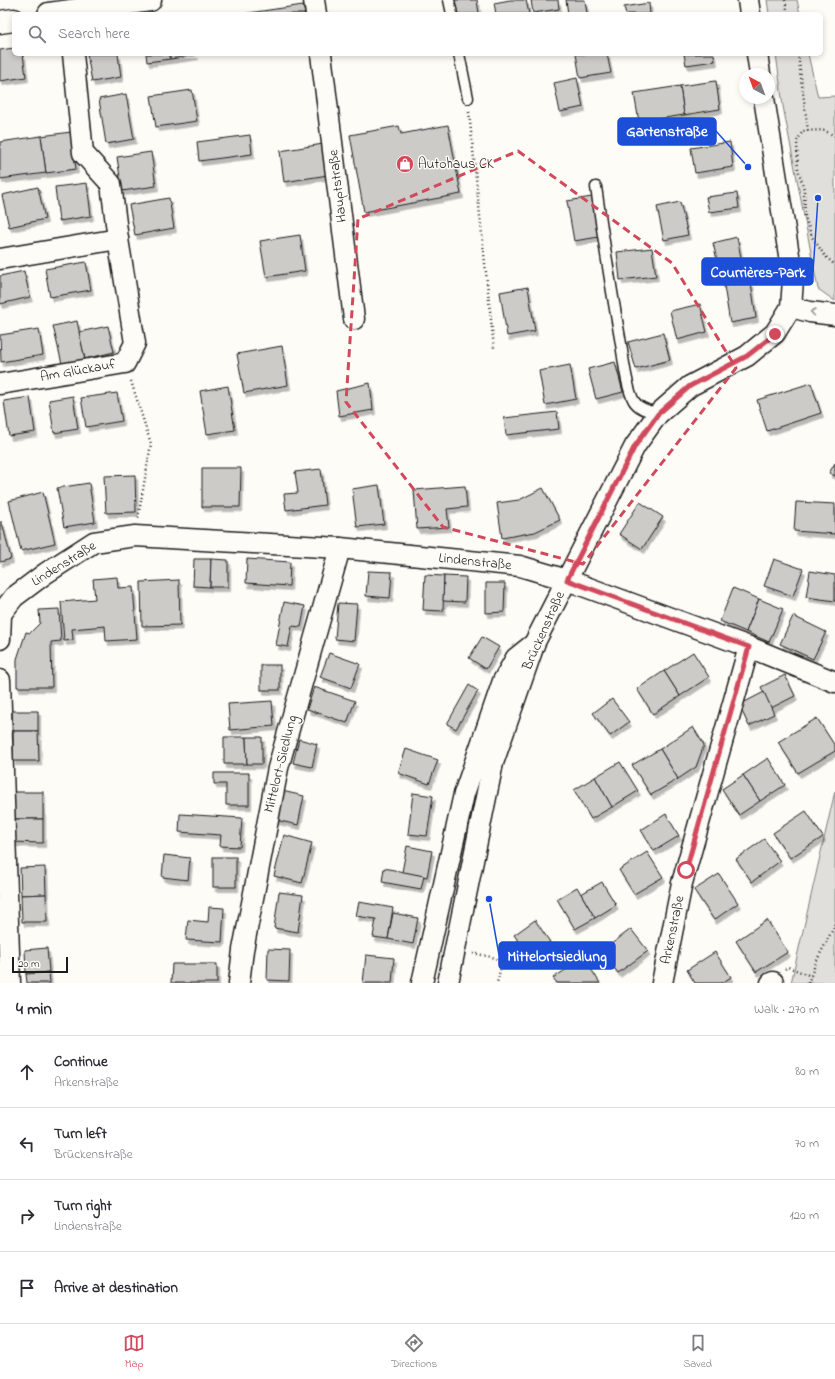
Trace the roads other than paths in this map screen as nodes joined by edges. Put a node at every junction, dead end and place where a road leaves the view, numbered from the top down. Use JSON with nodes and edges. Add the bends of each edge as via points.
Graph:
{"nodes":[{"id":1,"x":150,"y":0,"type":"edge"},
{"id":2,"x":314,"y":0,"type":"edge"},
{"id":3,"x":449,"y":0,"type":"edge"},
{"id":4,"x":748,"y":0,"type":"edge"},
{"id":5,"x":69,"y":12,"type":"edge"},
{"id":6,"x":316,"y":12,"type":"edge"},
{"id":7,"x":452,"y":12,"type":"edge"},
{"id":8,"x":750,"y":12,"type":"edge"},
{"id":9,"x":12,"y":20,"type":"edge"},
{"id":10,"x":0,"y":22,"type":"edge"},
{"id":11,"x":73,"y":56,"type":"edge"},
{"id":12,"x":321,"y":56,"type":"edge"},
{"id":13,"x":459,"y":56,"type":"edge"},
{"id":14,"x":757,"y":56,"type":"edge"},
{"id":15,"x":759,"y":68,"type":"edge"},
{"id":16,"x":468,"y":98,"type":"road end"},
{"id":17,"x":765,"y":104,"type":"edge"},
{"id":18,"x":596,"y":187,"type":"dead end"},
{"id":19,"x":118,"y":239,"type":"junction"},
{"id":20,"x":0,"y":260,"type":"edge"},
{"id":21,"x":791,"y":307,"type":"junction"},
{"id":22,"x":835,"y":315,"type":"edge"},
{"id":23,"x":354,"y":319,"type":"dead end"},
{"id":24,"x":0,"y":384,"type":"edge"},
{"id":25,"x":658,"y":414,"type":"junction"},
{"id":26,"x":340,"y":548,"type":"junction"},
{"id":27,"x":567,"y":580,"type":"junction"},
{"id":28,"x":0,"y":615,"type":"edge"},
{"id":29,"x":0,"y":639,"type":"edge"},
{"id":30,"x":535,"y":642,"type":"junction"},
{"id":31,"x":749,"y":647,"type":"junction"},
{"id":32,"x":0,"y":680,"type":"edge"},
{"id":33,"x":835,"y":682,"type":"edge"},
{"id":34,"x":10,"y":983,"type":"edge"},
{"id":35,"x":239,"y":983,"type":"edge"},
{"id":36,"x":422,"y":983,"type":"edge"},
{"id":37,"x":448,"y":983,"type":"edge"},
{"id":38,"x":662,"y":983,"type":"edge"}],
"edges":[{"from":1,"to":5,"type":"main road"},
{"from":2,"to":6,"type":"street"},
{"from":3,"to":7,"type":"lane"},
{"from":4,"to":8,"type":"street"},
{"from":9,"to":10,"type":"main road"},
{"from":11,"to":19,"type":"street","name":"Am Glückauf","via":[[83,153],[111,184]]},
{"from":12,"to":23,"type":"street","name":"Hauptstraße"},
{"from":13,"to":16,"type":"lane"},
{"from":14,"to":15,"type":"street"},
{"from":17,"to":21,"type":"street","via":[[793,280]]},
{"from":18,"to":25,"type":"lane","via":[[610,283],[630,389],[636,404]]},
{"from":19,"to":20,"type":"street"},
{"from":19,"to":24,"type":"street","name":"Am Glückauf","via":[[135,343],[125,363]]},
{"from":22,"to":21,"type":"street","one_way":true},
{"from":21,"to":25,"type":"street","via":[[775,334],[747,356],[690,386]]},
{"from":25,"to":27,"type":"street","via":[[635,446]]},
{"from":26,"to":27,"type":"street","name":"Lindenstraße","via":[[520,566]]},
{"from":26,"to":28,"type":"street","name":"Lindenstraße","via":[[135,536],[94,542],[14,597]]},
{"from":26,"to":35,"type":"street","name":"Mittelort-Siedlung","via":[[278,768]]},
{"from":27,"to":30,"type":"street","name":"Brückenstraße"},
{"from":27,"to":31,"type":"street","name":"Brückenstraße"},
{"from":28,"to":29,"type":"street"},
{"from":30,"to":36,"type":"street","via":[[516,658],[503,681],[464,794]]},
{"from":30,"to":37,"type":"street","name":"Brückenstraße","via":[[493,763]]},
{"from":31,"to":33,"type":"street","name":"Brückenstraße"},
{"from":31,"to":38,"type":"street","name":"Arkenstraße","via":[[682,883]]},
{"from":32,"to":34,"type":"street"}]}
